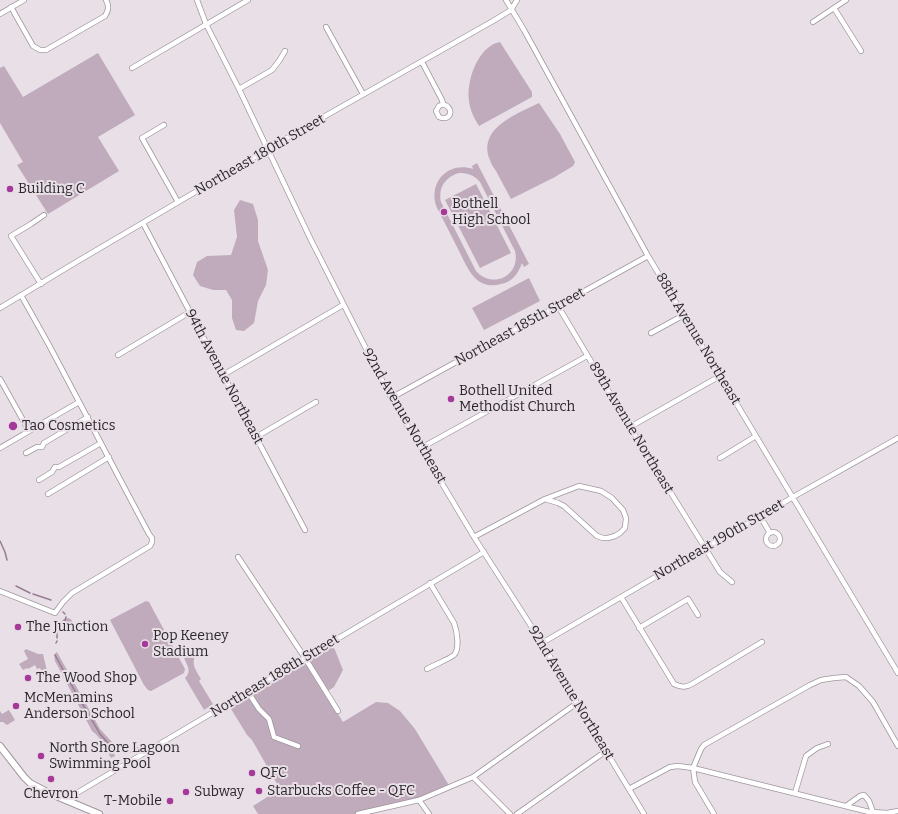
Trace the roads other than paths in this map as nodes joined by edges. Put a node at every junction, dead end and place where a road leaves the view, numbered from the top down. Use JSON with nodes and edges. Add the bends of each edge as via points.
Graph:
{"nodes":[{"id":1,"x":24,"y":0,"type":"edge"},
{"id":2,"x":106,"y":0,"type":"edge"},
{"id":3,"x":197,"y":0,"type":"edge"},
{"id":4,"x":248,"y":0,"type":"edge"},
{"id":5,"x":506,"y":0,"type":"edge"},
{"id":6,"x":517,"y":0,"type":"edge"},
{"id":7,"x":846,"y":0,"type":"edge"},
{"id":8,"x":11,"y":7,"type":"junction"},
{"id":9,"x":834,"y":8,"type":"junction"},
{"id":10,"x":511,"y":10,"type":"junction"},
{"id":11,"x":0,"y":14,"type":"edge"},
{"id":12,"x":813,"y":22,"type":"dead end"},
{"id":13,"x":206,"y":24,"type":"junction"},
{"id":14,"x":326,"y":27,"type":"dead end"},
{"id":15,"x":285,"y":51,"type":"dead end"},
{"id":16,"x":861,"y":51,"type":"dead end"},
{"id":17,"x":422,"y":62,"type":"junction"},
{"id":18,"x":132,"y":68,"type":"dead end"},
{"id":19,"x":239,"y":89,"type":"junction"},
{"id":20,"x":363,"y":94,"type":"junction"},
{"id":21,"x":443,"y":104,"type":"dead end"},
{"id":22,"x":164,"y":125,"type":"dead end"},
{"id":23,"x":268,"y":150,"type":"junction"},
{"id":24,"x":178,"y":202,"type":"junction"},
{"id":25,"x":44,"y":214,"type":"dead end"},
{"id":26,"x":143,"y":223,"type":"junction"},
{"id":27,"x":648,"y":256,"type":"junction"},
{"id":28,"x":41,"y":284,"type":"junction"},
{"id":29,"x":21,"y":295,"type":"junction"},
{"id":30,"x":343,"y":305,"type":"junction"},
{"id":31,"x":558,"y":306,"type":"junction"},
{"id":32,"x":0,"y":308,"type":"edge"},
{"id":33,"x":190,"y":312,"type":"junction"},
{"id":34,"x":684,"y":314,"type":"junction"},
{"id":35,"x":651,"y":333,"type":"dead end"},
{"id":36,"x":118,"y":355,"type":"dead end"},
{"id":37,"x":587,"y":356,"type":"junction"},
{"id":38,"x":223,"y":375,"type":"junction"},
{"id":39,"x":720,"y":376,"type":"junction"},
{"id":40,"x":0,"y":379,"type":"edge"},
{"id":41,"x":391,"y":398,"type":"junction"},
{"id":42,"x":79,"y":402,"type":"junction"},
{"id":43,"x":316,"y":402,"type":"dead end"},
{"id":44,"x":88,"y":417,"type":"junction"},
{"id":45,"x":630,"y":427,"type":"junction"},
{"id":46,"x":29,"y":431,"type":"junction"},
{"id":47,"x":756,"y":436,"type":"junction"},
{"id":48,"x":256,"y":438,"type":"junction"},
{"id":49,"x":898,"y":438,"type":"edge"},
{"id":50,"x":101,"y":443,"type":"junction"},
{"id":51,"x":0,"y":448,"type":"edge"},
{"id":52,"x":421,"y":448,"type":"junction"},
{"id":53,"x":26,"y":453,"type":"dead end"},
{"id":54,"x":109,"y":457,"type":"junction"},
{"id":55,"x":720,"y":458,"type":"dead end"},
{"id":56,"x":39,"y":480,"type":"dead end"},
{"id":57,"x":48,"y":494,"type":"dead end"},
{"id":58,"x":793,"y":497,"type":"junction"},
{"id":59,"x":545,"y":499,"type":"junction"},
{"id":60,"x":760,"y":516,"type":"junction"},
{"id":61,"x":305,"y":530,"type":"dead end"},
{"id":62,"x":770,"y":533,"type":"dead end"},
{"id":63,"x":474,"y":537,"type":"junction"},
{"id":64,"x":705,"y":548,"type":"junction"},
{"id":65,"x":484,"y":552,"type":"junction"},
{"id":66,"x":238,"y":557,"type":"dead end"},
{"id":67,"x":732,"y":582,"type":"dead end"},
{"id":68,"x":430,"y":583,"type":"junction"},
{"id":69,"x":0,"y":591,"type":"edge"},
{"id":70,"x":621,"y":597,"type":"junction"},
{"id":71,"x":698,"y":615,"type":"dead end"},
{"id":72,"x":639,"y":628,"type":"junction"},
{"id":73,"x":762,"y":642,"type":"dead end"},
{"id":74,"x":542,"y":644,"type":"junction"},
{"id":75,"x":305,"y":658,"type":"junction"},
{"id":76,"x":427,"y":669,"type":"dead end"},
{"id":77,"x":898,"y":673,"type":"edge"},
{"id":78,"x":248,"y":692,"type":"junction"},
{"id":79,"x":576,"y":703,"type":"junction"},
{"id":80,"x":338,"y":711,"type":"dead end"},
{"id":81,"x":828,"y":744,"type":"dead end"},
{"id":82,"x":298,"y":746,"type":"dead end"},
{"id":83,"x":898,"y":746,"type":"edge"},
{"id":84,"x":1,"y":750,"type":"edge"},
{"id":85,"x":606,"y":751,"type":"junction"},
{"id":86,"x":693,"y":768,"type":"junction"},
{"id":87,"x":473,"y":777,"type":"junction"},
{"id":88,"x":629,"y":789,"type":"junction"},
{"id":89,"x":795,"y":793,"type":"junction"},
{"id":90,"x":65,"y":800,"type":"junction"},
{"id":91,"x":419,"y":800,"type":"junction"},
{"id":92,"x":846,"y":806,"type":"junction"},
{"id":93,"x":898,"y":811,"type":"edge"},
{"id":94,"x":870,"y":813,"type":"edge"},
{"id":95,"x":98,"y":814,"type":"edge"},
{"id":96,"x":358,"y":814,"type":"edge"},
{"id":97,"x":429,"y":814,"type":"edge"},
{"id":98,"x":510,"y":814,"type":"edge"},
{"id":99,"x":517,"y":814,"type":"edge"},
{"id":100,"x":644,"y":814,"type":"edge"},
{"id":101,"x":714,"y":814,"type":"edge"}],
"edges":[{"from":1,"to":8,"type":"street"},
{"from":2,"to":8,"type":"street","via":[[108,11],[105,16],[46,50],[33,46]]},
{"from":3,"to":13,"type":"street","name":"92nd Avenue Northeast"},
{"from":4,"to":13,"type":"street"},
{"from":5,"to":10,"type":"street","name":"88th Avenue Northeast"},
{"from":6,"to":10,"type":"street","name":"Northeast 180th Street"},
{"from":7,"to":9,"type":"street"},
{"from":8,"to":11,"type":"street"},
{"from":9,"to":12,"type":"street"},
{"from":9,"to":16,"type":"street"},
{"from":10,"to":17,"type":"street","name":"Northeast 180th Street"},
{"from":10,"to":27,"type":"street","name":"88th Avenue Northeast"},
{"from":13,"to":18,"type":"street"},
{"from":13,"to":19,"type":"street","name":"92nd Avenue Northeast"},
{"from":14,"to":20,"type":"street"},
{"from":15,"to":19,"type":"street","via":[[272,70]]},
{"from":17,"to":20,"type":"street","name":"Northeast 180th Street"},
{"from":17,"to":21,"type":"street"},
{"from":19,"to":23,"type":"street","name":"92nd Avenue Northeast"},
{"from":20,"to":23,"type":"street","name":"Northeast 180th Street"},
{"from":22,"to":24,"type":"street","via":[[142,138]]},
{"from":23,"to":24,"type":"street","name":"Northeast 180th Street"},
{"from":23,"to":30,"type":"street","name":"92nd Avenue Northeast"},
{"from":24,"to":26,"type":"street","name":"Northeast 180th Street"},
{"from":25,"to":28,"type":"street","via":[[11,236]]},
{"from":26,"to":28,"type":"street","name":"Northeast 180th Street"},
{"from":26,"to":33,"type":"street","name":"94th Avenue Northeast"},
{"from":27,"to":31,"type":"street","name":"Northeast 185th Street"},
{"from":27,"to":34,"type":"street","name":"88th Avenue Northeast"},
{"from":28,"to":29,"type":"street","name":"Northeast 180th Street"},
{"from":29,"to":32,"type":"street","name":"Northeast 180th Street"},
{"from":29,"to":42,"type":"street"},
{"from":30,"to":38,"type":"street"},
{"from":30,"to":41,"type":"street","name":"92nd Avenue Northeast"},
{"from":31,"to":37,"type":"street","name":"89th Avenue Northeast"},
{"from":31,"to":41,"type":"street","name":"Northeast 185th Street"},
{"from":33,"to":36,"type":"street"},
{"from":33,"to":38,"type":"street","name":"94th Avenue Northeast"},
{"from":34,"to":35,"type":"street"},
{"from":34,"to":39,"type":"street","name":"88th Avenue Northeast"},
{"from":37,"to":45,"type":"street","name":"89th Avenue Northeast"},
{"from":37,"to":52,"type":"street"},
{"from":38,"to":48,"type":"street","name":"94th Avenue Northeast"},
{"from":39,"to":45,"type":"street"},
{"from":39,"to":47,"type":"street","name":"88th Avenue Northeast"},
{"from":40,"to":46,"type":"street"},
{"from":41,"to":52,"type":"street","name":"92nd Avenue Northeast"},
{"from":42,"to":44,"type":"street"},
{"from":42,"to":46,"type":"street"},
{"from":43,"to":48,"type":"street"},
{"from":44,"to":50,"type":"street"},
{"from":44,"to":53,"type":"street","via":[[44,443],[42,447]]},
{"from":45,"to":64,"type":"street","name":"89th Avenue Northeast"},
{"from":46,"to":51,"type":"street"},
{"from":47,"to":55,"type":"street"},
{"from":47,"to":58,"type":"street","name":"88th Avenue Northeast"},
{"from":48,"to":61,"type":"street","name":"94th Avenue Northeast"},
{"from":49,"to":58,"type":"street","name":"Northeast 190th Street"},
{"from":50,"to":54,"type":"street"},
{"from":50,"to":56,"type":"street","via":[[59,468],[54,467],[52,472]]},
{"from":52,"to":63,"type":"street","name":"92nd Avenue Northeast"},
{"from":54,"to":57,"type":"street"},
{"from":54,"to":69,"type":"street","via":[[152,538],[150,546],[72,593],[55,613]]},
{"from":58,"to":60,"type":"street","name":"Northeast 190th Street"},
{"from":58,"to":77,"type":"street","name":"88th Avenue Northeast"},
{"from":59,"to":59,"type":"street","via":[[564,506],[597,536],[608,538],[625,528],[626,518],[623,510],[601,491],[579,486]]},
{"from":59,"to":63,"type":"street"},
{"from":60,"to":62,"type":"street"},
{"from":60,"to":64,"type":"street","name":"Northeast 190th Street"},
{"from":63,"to":65,"type":"street","name":"92nd Avenue Northeast"},
{"from":64,"to":67,"type":"street","name":"89th Avenue Northeast","via":[[720,572]]},
{"from":64,"to":70,"type":"street","name":"Northeast 190th Street"},
{"from":65,"to":68,"type":"street","name":"Northeast 188th Street"},
{"from":65,"to":74,"type":"street","name":"92nd Avenue Northeast"},
{"from":66,"to":75,"type":"street"},
{"from":68,"to":75,"type":"street","name":"Northeast 188th Street"},
{"from":68,"to":76,"type":"street","via":[[454,623],[457,641],[454,655]]},
{"from":70,"to":72,"type":"street"},
{"from":70,"to":74,"type":"street","name":"Northeast 190th Street"},
{"from":71,"to":72,"type":"street","via":[[688,599]]},
{"from":72,"to":73,"type":"street","via":[[674,684],[680,687],[688,687]]},
{"from":74,"to":79,"type":"street","name":"92nd Avenue Northeast"},
{"from":75,"to":78,"type":"street","name":"Northeast 188th Street"},
{"from":75,"to":80,"type":"street"},
{"from":78,"to":82,"type":"street","via":[[269,719],[274,737]]},
{"from":78,"to":90,"type":"street","name":"Northeast 188th Street"},
{"from":79,"to":85,"type":"street","name":"92nd Avenue Northeast"},
{"from":79,"to":87,"type":"street"},
{"from":81,"to":89,"type":"street","via":[[806,756]]},
{"from":83,"to":86,"type":"street","via":[[866,693],[846,678],[834,678],[810,685],[704,746]]},
{"from":84,"to":90,"type":"main road","via":[[30,783]]},
{"from":85,"to":88,"type":"street","name":"92nd Avenue Northeast"},
{"from":85,"to":99,"type":"street"},
{"from":86,"to":88,"type":"street","via":[[670,767]]},
{"from":86,"to":89,"type":"street"},
{"from":86,"to":101,"type":"street","via":[[694,782]]},
{"from":87,"to":91,"type":"street"},
{"from":87,"to":98,"type":"street"},
{"from":88,"to":100,"type":"street","name":"92nd Avenue Northeast"},
{"from":89,"to":92,"type":"street"},
{"from":90,"to":95,"type":"main road"},
{"from":91,"to":96,"type":"street"},
{"from":91,"to":97,"type":"street"},
{"from":92,"to":94,"type":"street"},
{"from":92,"to":94,"type":"street","via":[[864,795],[869,801]]},
{"from":93,"to":94,"type":"street"}]}
